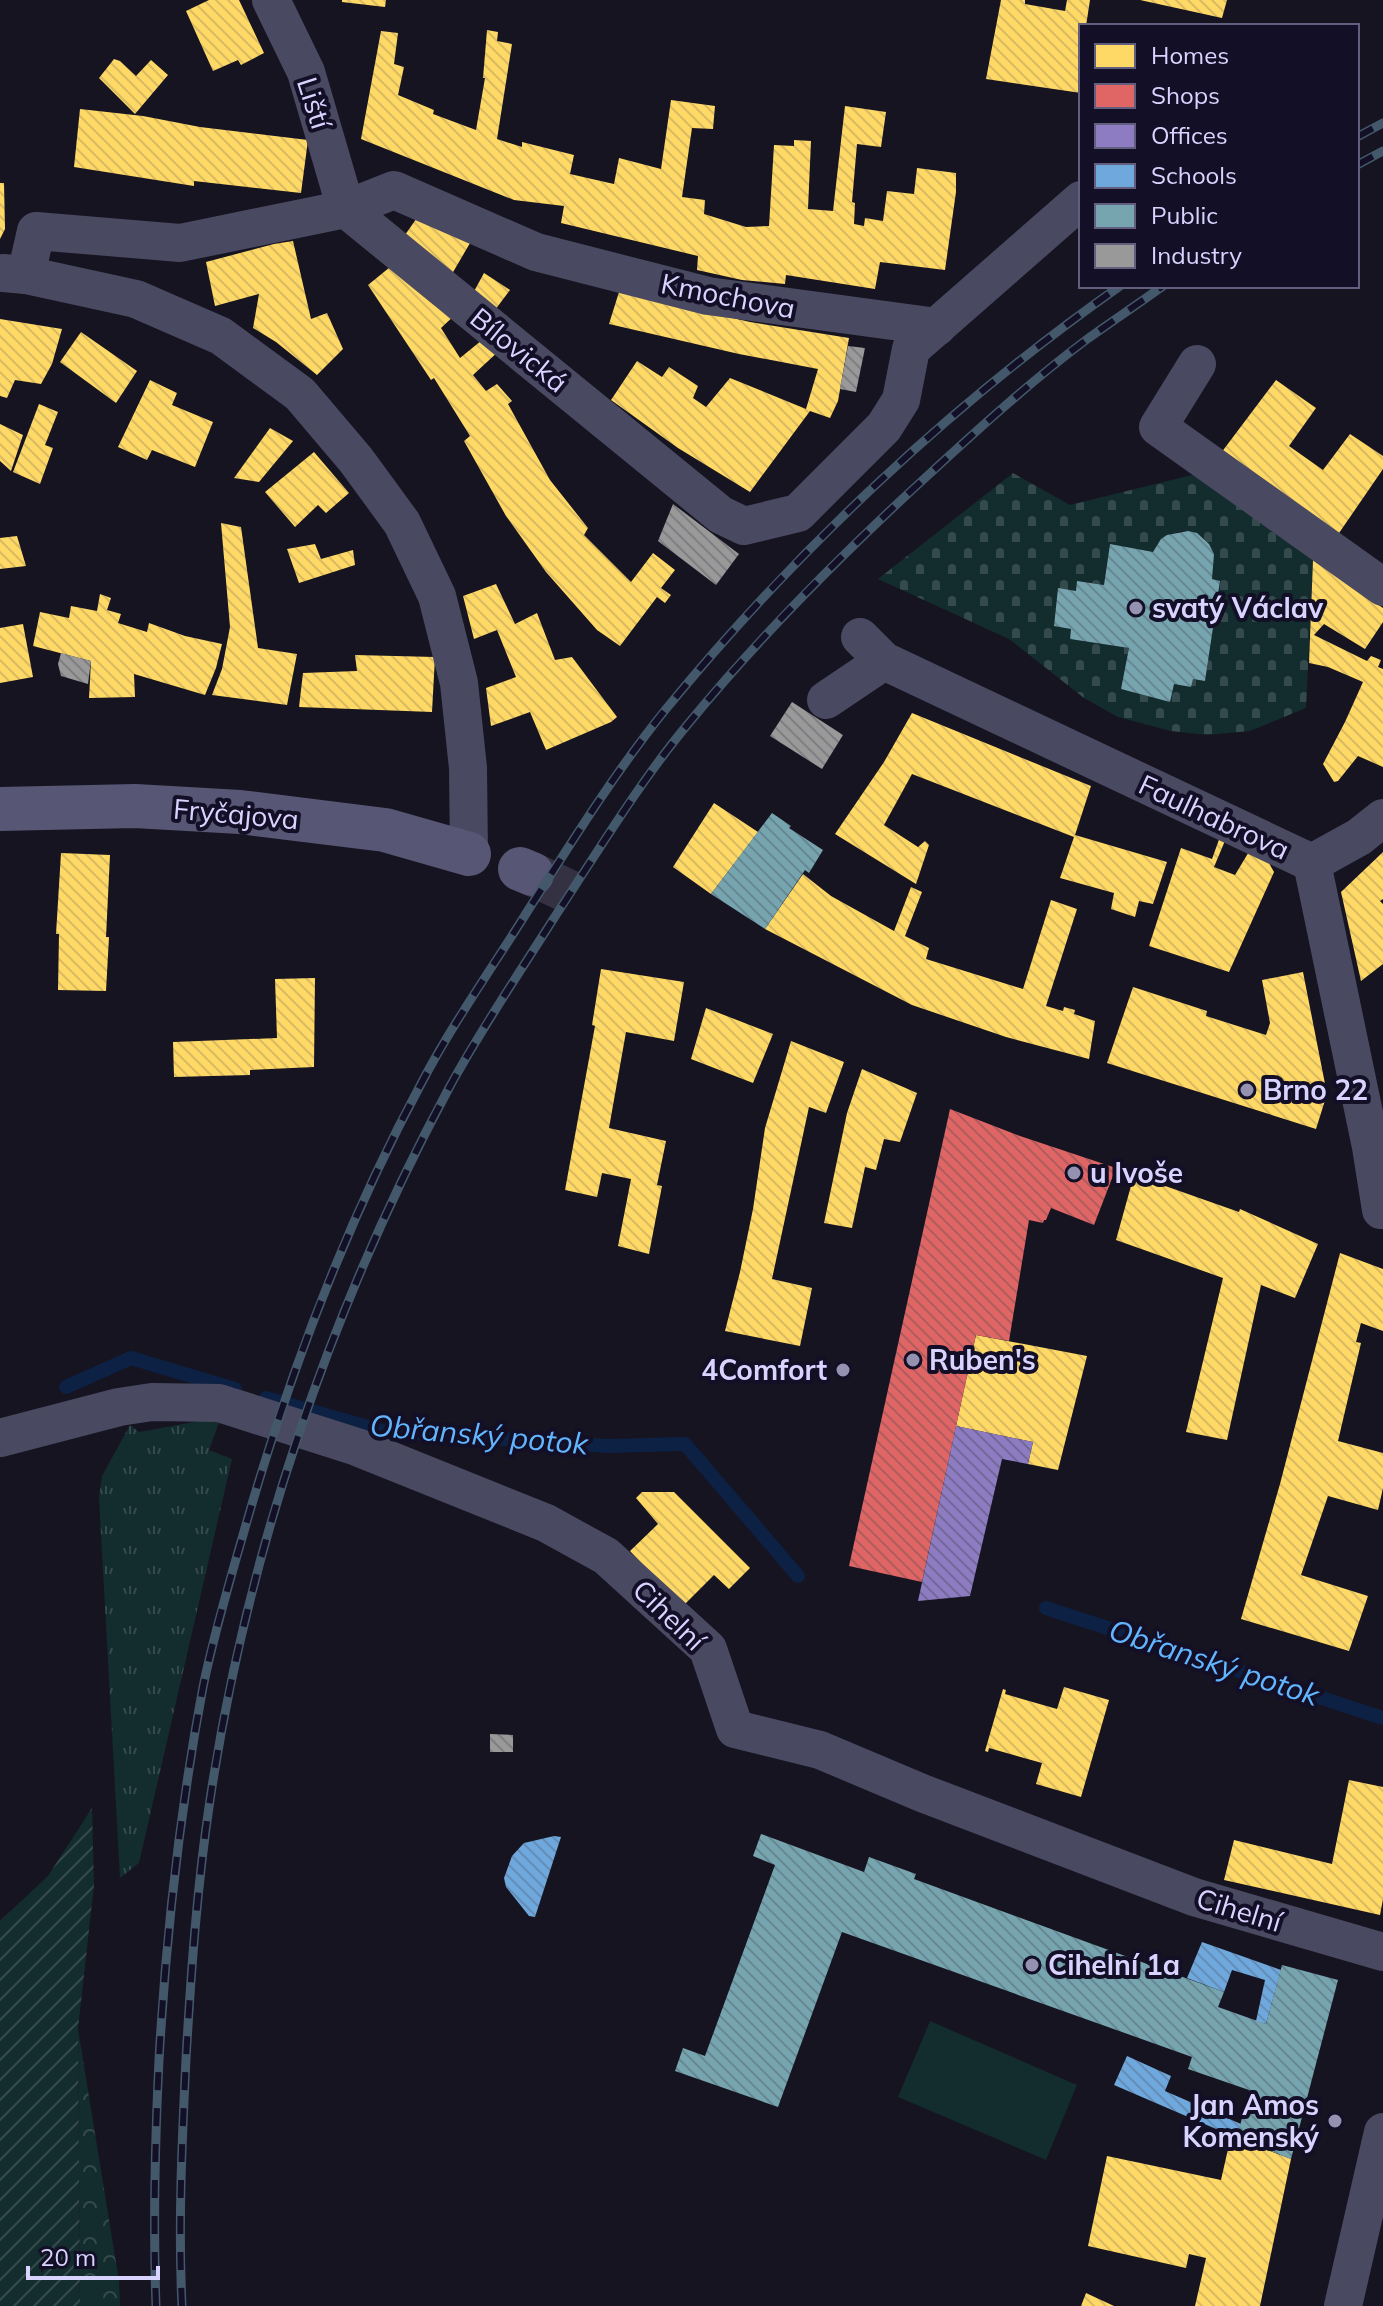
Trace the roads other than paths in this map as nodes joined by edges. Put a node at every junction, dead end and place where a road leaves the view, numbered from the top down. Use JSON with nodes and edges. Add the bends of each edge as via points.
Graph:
{"nodes":[{"id":1,"x":271,"y":0,"type":"edge"},
{"id":2,"x":1079,"y":202,"type":"edge"},
{"id":3,"x":346,"y":209,"type":"junction"},
{"id":4,"x":13,"y":274,"type":"edge"},
{"id":5,"x":937,"y":327,"type":"junction"},
{"id":6,"x":1197,"y":364,"type":"dead end"},
{"id":7,"x":1383,"y":587,"type":"edge"},
{"id":8,"x":826,"y":700,"type":"dead end"},
{"id":9,"x":0,"y":809,"type":"edge"},
{"id":10,"x":1383,"y":818,"type":"edge"},
{"id":11,"x":469,"y":854,"type":"joint"},
{"id":12,"x":1312,"y":863,"type":"junction"},
{"id":13,"x":1381,"y":1210,"type":"dead end"},
{"id":14,"x":0,"y":1438,"type":"edge"},
{"id":15,"x":1383,"y":1952,"type":"edge"},
{"id":16,"x":1383,"y":2132,"type":"edge"},
{"id":17,"x":1343,"y":2306,"type":"edge"}],
"edges":[{"from":1,"to":3,"type":"street","name":"Liští","via":[[306,72]]},
{"from":2,"to":5,"type":"street"},
{"from":3,"to":4,"type":"street","via":[[180,243],[36,231]]},
{"from":3,"to":5,"type":"street","name":"Kmochova","via":[[394,190],[536,252],[708,296]]},
{"from":3,"to":5,"type":"street","name":"Bílovická","via":[[721,515],[744,526],[798,513],[884,427],[901,400],[911,349]]},
{"from":4,"to":11,"type":"street","via":[[136,299],[221,336],[300,394],[356,460],[402,523],[437,596],[459,683],[468,768]]},
{"from":6,"to":7,"type":"street","via":[[1158,427]]},
{"from":8,"to":12,"type":"street","name":"Faulhabrova","via":[[872,649]]},
{"from":9,"to":11,"type":"main road","name":"Fryčajova","via":[[135,806],[240,812],[385,830]]},
{"from":10,"to":12,"type":"street"},
{"from":12,"to":13,"type":"street","name":"Faulhabrova"},
{"from":14,"to":15,"type":"street","name":"Cihelní","via":[[119,1407],[219,1403],[357,1447],[546,1523],[606,1556],[708,1649],[735,1729],[820,1750],[1194,1897]]},
{"from":16,"to":17,"type":"street"}]}
